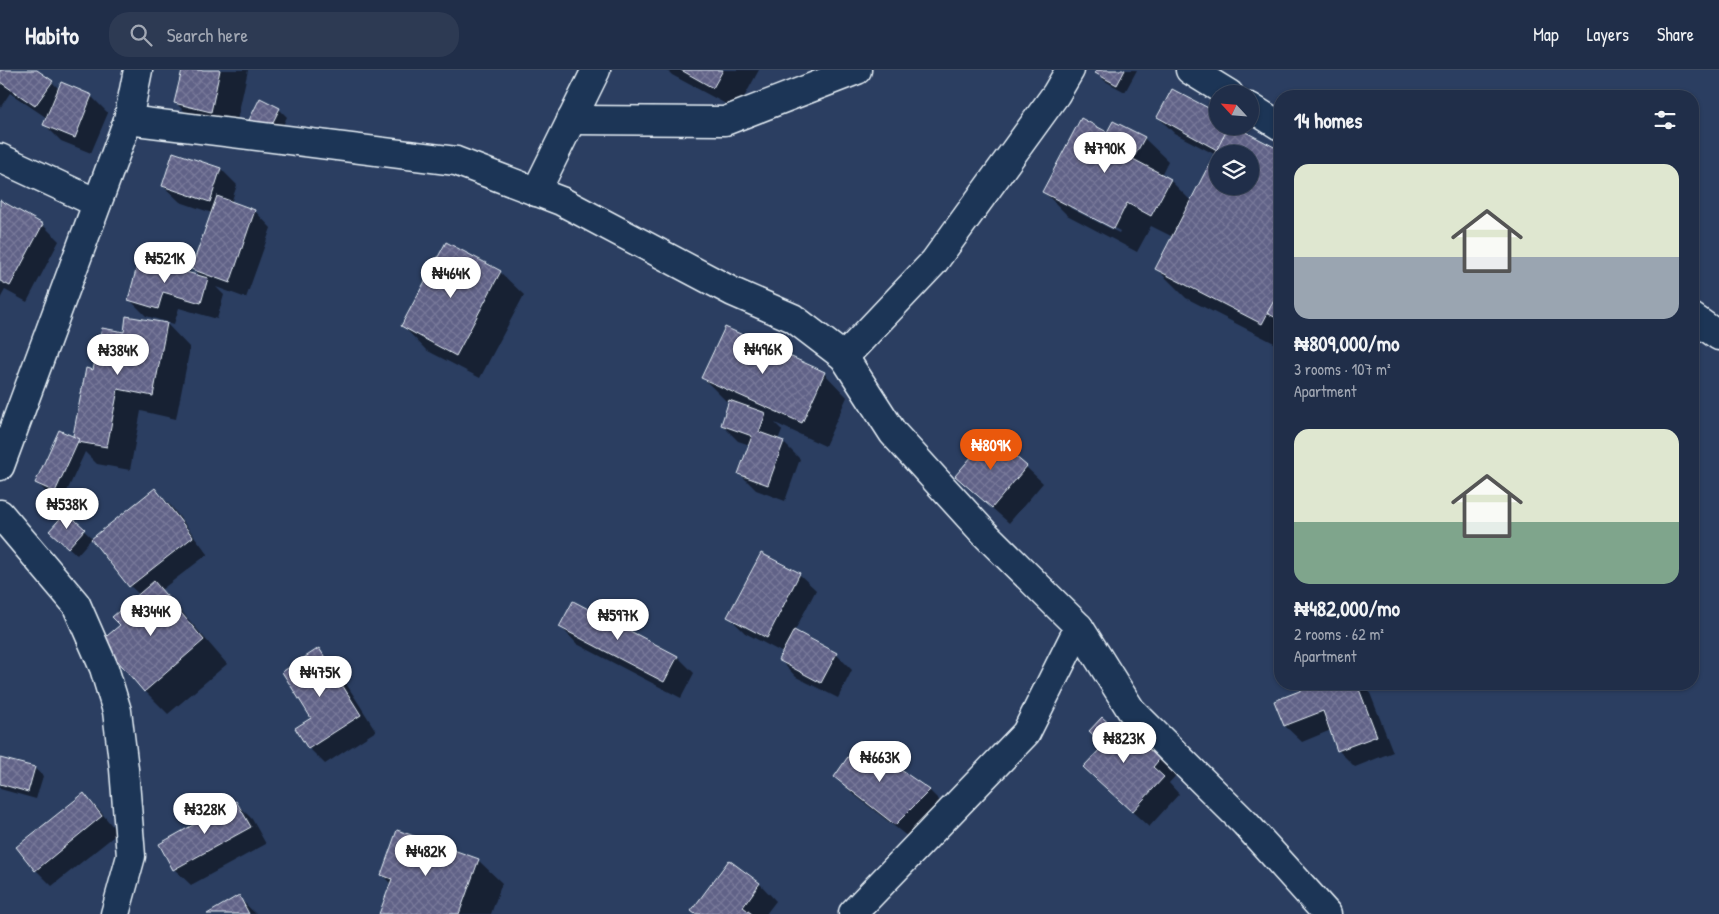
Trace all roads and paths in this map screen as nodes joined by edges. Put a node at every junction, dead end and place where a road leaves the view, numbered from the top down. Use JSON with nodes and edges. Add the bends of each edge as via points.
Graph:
{"nodes":[{"id":1,"x":138,"y":70,"type":"edge"},
{"id":2,"x":596,"y":70,"type":"edge"},
{"id":3,"x":857,"y":70,"type":"edge"},
{"id":4,"x":1070,"y":70,"type":"edge"},
{"id":5,"x":1190,"y":70,"type":"edge"},
{"id":6,"x":1214,"y":85,"type":"edge"},
{"id":7,"x":1259,"y":113,"type":"edge"},
{"id":8,"x":128,"y":120,"type":"junction"},
{"id":9,"x":571,"y":120,"type":"junction"},
{"id":10,"x":1274,"y":122,"type":"edge"},
{"id":11,"x":0,"y":158,"type":"edge"},
{"id":12,"x":536,"y":192,"type":"junction"},
{"id":13,"x":97,"y":203,"type":"junction"},
{"id":14,"x":1699,"y":322,"type":"edge"},
{"id":15,"x":1719,"y":336,"type":"edge"},
{"id":16,"x":844,"y":357,"type":"junction"},
{"id":17,"x":0,"y":466,"type":"edge"},
{"id":18,"x":0,"y":514,"type":"edge"},
{"id":19,"x":1079,"y":627,"type":"junction"},
{"id":20,"x":115,"y":914,"type":"edge"},
{"id":21,"x":854,"y":914,"type":"edge"},
{"id":22,"x":1327,"y":914,"type":"edge"}],
"edges":[{"from":1,"to":8,"type":"street"},
{"from":2,"to":9,"type":"street"},
{"from":3,"to":9,"type":"street","via":[[725,121]]},
{"from":4,"to":16,"type":"street","via":[[934,262]]},
{"from":5,"to":6,"type":"street"},
{"from":7,"to":10,"type":"street"},
{"from":8,"to":12,"type":"street","via":[[456,160]]},
{"from":8,"to":13,"type":"street"},
{"from":9,"to":12,"type":"street"},
{"from":11,"to":13,"type":"street"},
{"from":12,"to":16,"type":"street","via":[[561,201],[733,292],[793,318]]},
{"from":13,"to":17,"type":"street"},
{"from":14,"to":15,"type":"street"},
{"from":16,"to":19,"type":"street","via":[[893,433],[984,534]]},
{"from":18,"to":20,"type":"street","via":[[76,604],[104,668],[118,712],[130,856]]},
{"from":19,"to":21,"type":"street","via":[[1026,733]]},
{"from":19,"to":22,"type":"street","via":[[1131,710],[1245,823]]}]}
